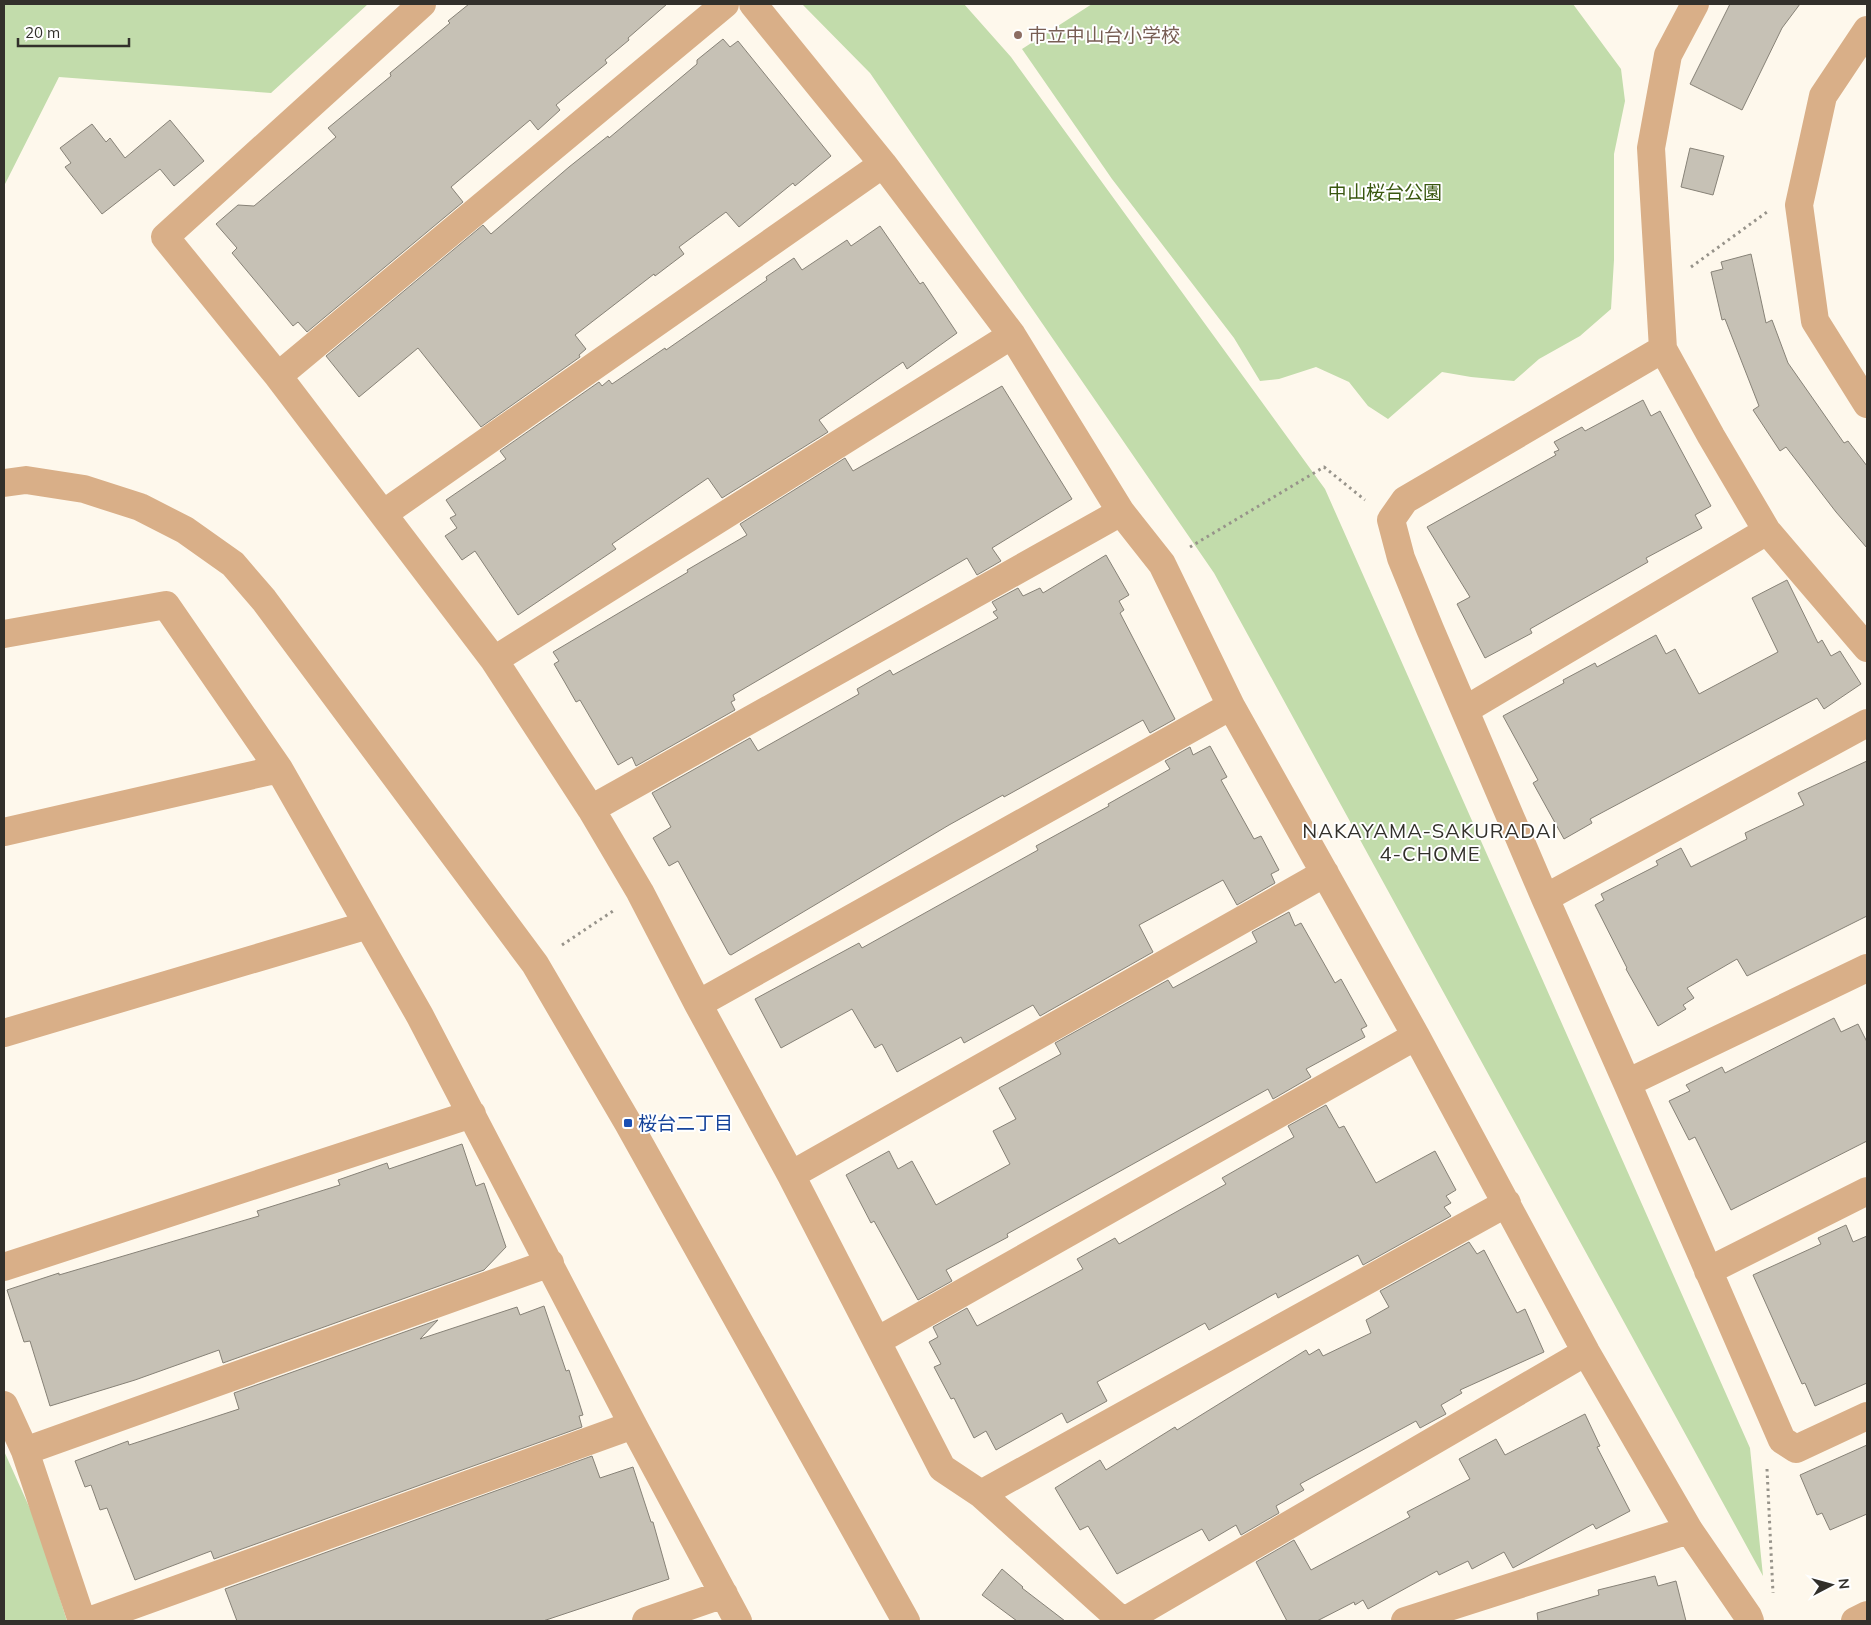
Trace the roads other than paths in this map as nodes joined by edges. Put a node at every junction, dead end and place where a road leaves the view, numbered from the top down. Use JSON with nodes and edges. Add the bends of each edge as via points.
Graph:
{"nodes":[{"id":1,"x":422,"y":4,"type":"edge"},
{"id":2,"x":725,"y":4,"type":"edge"},
{"id":3,"x":753,"y":4,"type":"edge"},
{"id":4,"x":1695,"y":4,"type":"edge"},
{"id":5,"x":1867,"y":30,"type":"edge"},
{"id":6,"x":883,"y":164,"type":"junction"},
{"id":7,"x":1012,"y":334,"type":"junction"},
{"id":8,"x":1663,"y":349,"type":"junction"},
{"id":9,"x":278,"y":376,"type":"junction"},
{"id":10,"x":1867,"y":404,"type":"edge"},
{"id":11,"x":4,"y":483,"type":"edge"},
{"id":12,"x":1121,"y":512,"type":"junction"},
{"id":13,"x":382,"y":514,"type":"junction"},
{"id":14,"x":1767,"y":531,"type":"junction"},
{"id":15,"x":4,"y":634,"type":"edge"},
{"id":16,"x":1867,"y":648,"type":"edge"},
{"id":17,"x":494,"y":660,"type":"junction"},
{"id":18,"x":1231,"y":706,"type":"junction"},
{"id":19,"x":1465,"y":710,"type":"junction"},
{"id":20,"x":1867,"y":723,"type":"edge"},
{"id":21,"x":279,"y":769,"type":"junction"},
{"id":22,"x":591,"y":809,"type":"junction"},
{"id":23,"x":4,"y":832,"type":"edge"},
{"id":24,"x":1325,"y":873,"type":"junction"},
{"id":25,"x":1545,"y":898,"type":"junction"},
{"id":26,"x":368,"y":925,"type":"junction"},
{"id":27,"x":1867,"y":968,"type":"edge"},
{"id":28,"x":698,"y":1004,"type":"junction"},
{"id":29,"x":4,"y":1033,"type":"edge"},
{"id":30,"x":1416,"y":1036,"type":"junction"},
{"id":31,"x":1627,"y":1083,"type":"junction"},
{"id":32,"x":472,"y":1114,"type":"junction"},
{"id":33,"x":791,"y":1175,"type":"junction"},
{"id":34,"x":1867,"y":1191,"type":"edge"},
{"id":35,"x":1507,"y":1203,"type":"junction"},
{"id":36,"x":550,"y":1263,"type":"junction"},
{"id":37,"x":4,"y":1267,"type":"edge"},
{"id":38,"x":1708,"y":1271,"type":"junction"},
{"id":39,"x":877,"y":1341,"type":"junction"},
{"id":40,"x":1586,"y":1352,"type":"junction"},
{"id":41,"x":4,"y":1405,"type":"edge"},
{"id":42,"x":1867,"y":1416,"type":"edge"},
{"id":43,"x":632,"y":1425,"type":"junction"},
{"id":44,"x":25,"y":1451,"type":"junction"},
{"id":45,"x":981,"y":1494,"type":"junction"},
{"id":46,"x":1689,"y":1530,"type":"junction"},
{"id":47,"x":724,"y":1594,"type":"junction"},
{"id":48,"x":1867,"y":1615,"type":"edge"},
{"id":49,"x":1749,"y":1619,"type":"edge"},
{"id":50,"x":82,"y":1621,"type":"edge"},
{"id":51,"x":89,"y":1621,"type":"edge"},
{"id":52,"x":646,"y":1621,"type":"edge"},
{"id":53,"x":738,"y":1621,"type":"edge"},
{"id":54,"x":906,"y":1621,"type":"edge"},
{"id":55,"x":1123,"y":1621,"type":"edge"},
{"id":56,"x":1405,"y":1621,"type":"edge"},
{"id":57,"x":1855,"y":1621,"type":"edge"}],
"edges":[{"from":1,"to":9,"type":"street","via":[[165,237]]},
{"from":2,"to":9,"type":"street"},
{"from":3,"to":6,"type":"street"},
{"from":4,"to":8,"type":"street","via":[[1668,55],[1651,148]]},
{"from":5,"to":10,"type":"street","via":[[1823,96],[1799,205],[1815,321]]},
{"from":6,"to":7,"type":"street"},
{"from":6,"to":13,"type":"street"},
{"from":7,"to":12,"type":"street"},
{"from":7,"to":17,"type":"street"},
{"from":8,"to":14,"type":"street"},
{"from":8,"to":19,"type":"street","via":[[1405,500],[1391,520],[1401,558]]},
{"from":9,"to":13,"type":"street"},
{"from":11,"to":54,"type":"street","via":[[26,480],[84,489],[140,507],[185,530],[233,564],[264,600],[536,964]]},
{"from":12,"to":18,"type":"street","via":[[1162,564]]},
{"from":12,"to":22,"type":"street"},
{"from":13,"to":17,"type":"street"},
{"from":14,"to":16,"type":"street"},
{"from":14,"to":19,"type":"street"},
{"from":15,"to":21,"type":"street","via":[[166,606]]},
{"from":17,"to":22,"type":"street"},
{"from":18,"to":24,"type":"street"},
{"from":18,"to":28,"type":"street"},
{"from":19,"to":25,"type":"street"},
{"from":20,"to":25,"type":"street"},
{"from":21,"to":23,"type":"street"},
{"from":21,"to":26,"type":"street"},
{"from":22,"to":28,"type":"street","via":[[640,892]]},
{"from":24,"to":30,"type":"street"},
{"from":24,"to":33,"type":"street"},
{"from":25,"to":31,"type":"street"},
{"from":26,"to":29,"type":"street"},
{"from":26,"to":32,"type":"street"},
{"from":27,"to":31,"type":"street"},
{"from":28,"to":33,"type":"street"},
{"from":30,"to":35,"type":"street"},
{"from":30,"to":39,"type":"street"},
{"from":31,"to":38,"type":"street"},
{"from":32,"to":36,"type":"street"},
{"from":32,"to":37,"type":"street"},
{"from":33,"to":39,"type":"street"},
{"from":34,"to":38,"type":"street"},
{"from":35,"to":40,"type":"street"},
{"from":35,"to":45,"type":"street"},
{"from":36,"to":43,"type":"street"},
{"from":36,"to":44,"type":"street"},
{"from":38,"to":42,"type":"street","via":[[1782,1440],[1796,1449]]},
{"from":39,"to":45,"type":"street","via":[[942,1468]]},
{"from":40,"to":46,"type":"street"},
{"from":40,"to":55,"type":"street"},
{"from":41,"to":44,"type":"street"},
{"from":43,"to":47,"type":"street"},
{"from":43,"to":51,"type":"street"},
{"from":44,"to":50,"type":"street"},
{"from":45,"to":55,"type":"street"},
{"from":46,"to":49,"type":"street"},
{"from":46,"to":56,"type":"street"},
{"from":47,"to":52,"type":"street"},
{"from":47,"to":53,"type":"street"},
{"from":48,"to":57,"type":"street"}]}
